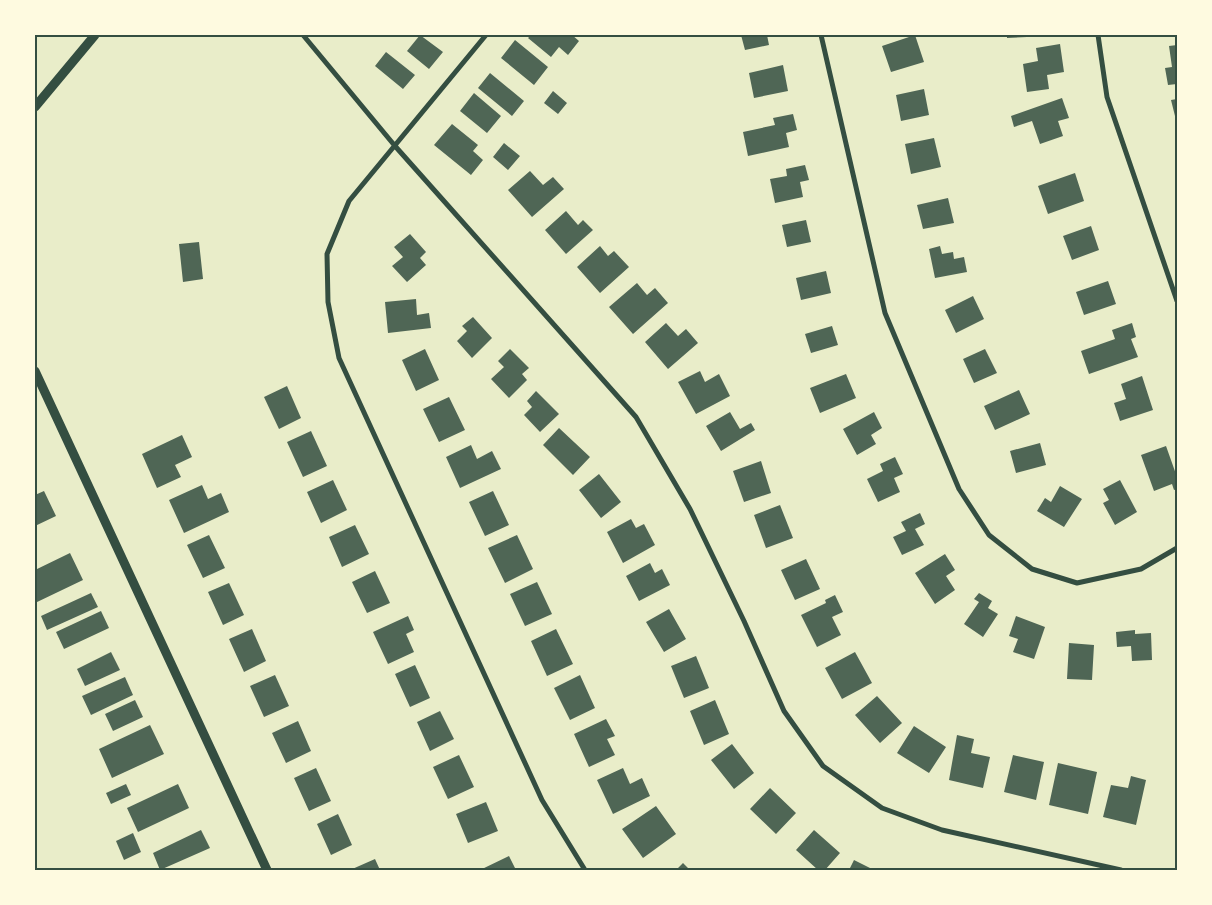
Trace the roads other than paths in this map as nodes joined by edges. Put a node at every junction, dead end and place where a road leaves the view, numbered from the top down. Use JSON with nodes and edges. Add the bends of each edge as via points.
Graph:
{"nodes":[{"id":1,"x":95,"y":35,"type":"edge"},
{"id":2,"x":303,"y":35,"type":"edge"},
{"id":3,"x":486,"y":35,"type":"edge"},
{"id":4,"x":821,"y":35,"type":"edge"},
{"id":5,"x":1098,"y":35,"type":"edge"},
{"id":6,"x":35,"y":107,"type":"edge"},
{"id":7,"x":395,"y":146,"type":"junction"},
{"id":8,"x":1177,"y":301,"type":"edge"},
{"id":9,"x":35,"y":370,"type":"edge"},
{"id":10,"x":1177,"y":548,"type":"edge"},
{"id":11,"x":267,"y":870,"type":"edge"},
{"id":12,"x":585,"y":870,"type":"edge"},
{"id":13,"x":1121,"y":870,"type":"edge"}],
"edges":[{"from":1,"to":6,"type":"street"},
{"from":2,"to":7,"type":"street"},
{"from":3,"to":7,"type":"street"},
{"from":4,"to":10,"type":"street","via":[[885,313],[960,489],[989,535],[1032,569],[1078,583],[1141,569]]},
{"from":5,"to":8,"type":"street","via":[[1107,97]]},
{"from":7,"to":12,"type":"street","via":[[349,200],[327,254],[328,302],[339,358],[542,800]]},
{"from":7,"to":13,"type":"street","via":[[636,417],[690,509],[784,712],[823,766],[882,808],[942,830]]},
{"from":9,"to":11,"type":"street"}]}
